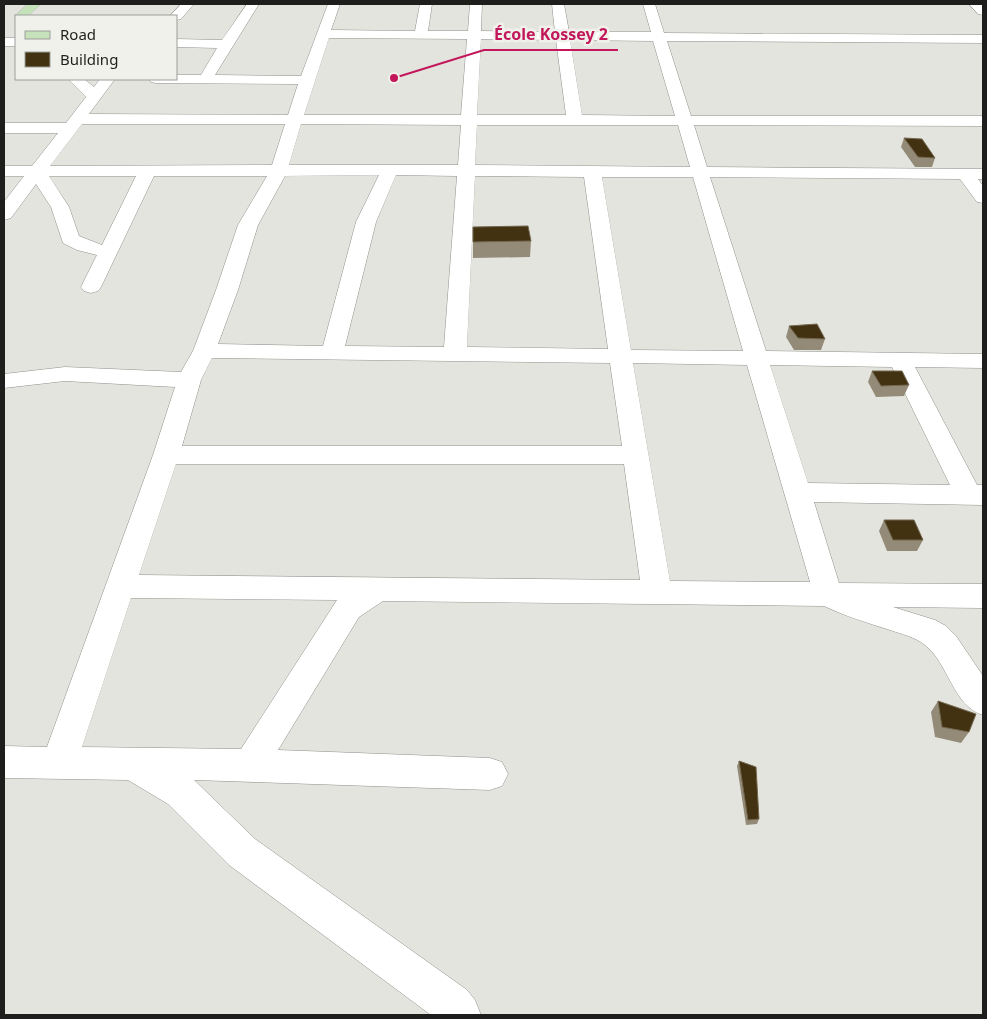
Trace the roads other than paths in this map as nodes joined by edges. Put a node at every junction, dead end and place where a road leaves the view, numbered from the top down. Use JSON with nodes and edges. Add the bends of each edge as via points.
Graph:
{"nodes":[{"id":1,"x":35,"y":4,"type":"edge"},
{"id":2,"x":188,"y":4,"type":"edge"},
{"id":3,"x":253,"y":4,"type":"edge"},
{"id":4,"x":334,"y":4,"type":"edge"},
{"id":5,"x":426,"y":4,"type":"edge"},
{"id":6,"x":476,"y":4,"type":"edge"},
{"id":7,"x":558,"y":4,"type":"edge"},
{"id":8,"x":649,"y":4,"type":"edge"},
{"id":9,"x":975,"y":4,"type":"edge"},
{"id":10,"x":983,"y":11,"type":"edge"},
{"id":11,"x":22,"y":15,"type":"edge"},
{"id":12,"x":177,"y":15,"type":"edge"},
{"id":13,"x":15,"y":22,"type":"edge"},
{"id":14,"x":4,"y":32,"type":"edge"},
{"id":15,"x":324,"y":34,"type":"junction"},
{"id":16,"x":421,"y":35,"type":"junction"},
{"id":17,"x":474,"y":35,"type":"junction"},
{"id":18,"x":564,"y":36,"type":"junction"},
{"id":19,"x":659,"y":36,"type":"junction"},
{"id":20,"x":983,"y":39,"type":"edge"},
{"id":21,"x":178,"y":43,"type":"edge"},
{"id":22,"x":226,"y":44,"type":"junction"},
{"id":23,"x":178,"y":79,"type":"edge"},
{"id":24,"x":76,"y":80,"type":"edge"},
{"id":25,"x":107,"y":80,"type":"edge"},
{"id":26,"x":205,"y":80,"type":"junction"},
{"id":27,"x":307,"y":80,"type":"junction"},
{"id":28,"x":95,"y":96,"type":"junction"},
{"id":29,"x":296,"y":119,"type":"junction"},
{"id":30,"x":469,"y":120,"type":"junction"},
{"id":31,"x":575,"y":120,"type":"junction"},
{"id":32,"x":684,"y":121,"type":"junction"},
{"id":33,"x":983,"y":122,"type":"edge"},
{"id":34,"x":73,"y":123,"type":"junction"},
{"id":35,"x":4,"y":128,"type":"edge"},
{"id":36,"x":148,"y":170,"type":"junction"},
{"id":37,"x":279,"y":170,"type":"junction"},
{"id":38,"x":390,"y":170,"type":"junction"},
{"id":39,"x":37,"y":171,"type":"junction"},
{"id":40,"x":466,"y":171,"type":"junction"},
{"id":41,"x":4,"y":172,"type":"edge"},
{"id":42,"x":592,"y":172,"type":"junction"},
{"id":43,"x":699,"y":173,"type":"junction"},
{"id":44,"x":974,"y":174,"type":"edge"},
{"id":45,"x":983,"y":198,"type":"edge"},
{"id":46,"x":4,"y":214,"type":"edge"},
{"id":47,"x":108,"y":252,"type":"junction"},
{"id":48,"x":91,"y":287,"type":"dead end"},
{"id":49,"x":204,"y":351,"type":"junction"},
{"id":50,"x":332,"y":354,"type":"junction"},
{"id":51,"x":455,"y":354,"type":"junction"},
{"id":52,"x":621,"y":356,"type":"junction"},
{"id":53,"x":756,"y":358,"type":"junction"},
{"id":54,"x":900,"y":360,"type":"junction"},
{"id":55,"x":983,"y":361,"type":"edge"},
{"id":56,"x":189,"y":380,"type":"junction"},
{"id":57,"x":4,"y":381,"type":"edge"},
{"id":58,"x":166,"y":455,"type":"junction"},
{"id":59,"x":636,"y":455,"type":"junction"},
{"id":60,"x":797,"y":492,"type":"junction"},
{"id":61,"x":976,"y":495,"type":"edge"},
{"id":62,"x":120,"y":586,"type":"junction"},
{"id":63,"x":378,"y":589,"type":"junction"},
{"id":64,"x":657,"y":592,"type":"junction"},
{"id":65,"x":828,"y":594,"type":"junction"},
{"id":66,"x":983,"y":596,"type":"edge"},
{"id":67,"x":983,"y":701,"type":"edge"},
{"id":68,"x":4,"y":762,"type":"edge"},
{"id":69,"x":59,"y":763,"type":"junction"},
{"id":70,"x":133,"y":763,"type":"junction"},
{"id":71,"x":250,"y":765,"type":"junction"},
{"id":72,"x":490,"y":774,"type":"dead end"},
{"id":73,"x":460,"y":1015,"type":"edge"}],
"edges":[{"from":1,"to":11,"type":"main road"},
{"from":2,"to":12,"type":"street"},
{"from":3,"to":22,"type":"street"},
{"from":4,"to":15,"type":"street"},
{"from":5,"to":16,"type":"street"},
{"from":6,"to":17,"type":"street"},
{"from":7,"to":18,"type":"street"},
{"from":8,"to":19,"type":"street"},
{"from":9,"to":10,"type":"street"},
{"from":13,"to":14,"type":"main road"},
{"from":15,"to":16,"type":"street"},
{"from":15,"to":27,"type":"street"},
{"from":16,"to":17,"type":"street"},
{"from":17,"to":18,"type":"street"},
{"from":17,"to":30,"type":"street"},
{"from":18,"to":19,"type":"street"},
{"from":18,"to":31,"type":"street"},
{"from":19,"to":20,"type":"street"},
{"from":19,"to":32,"type":"street"},
{"from":21,"to":22,"type":"street"},
{"from":22,"to":26,"type":"street"},
{"from":23,"to":26,"type":"street"},
{"from":24,"to":28,"type":"street"},
{"from":25,"to":28,"type":"street"},
{"from":26,"to":27,"type":"street"},
{"from":27,"to":29,"type":"street"},
{"from":28,"to":34,"type":"street"},
{"from":29,"to":30,"type":"street"},
{"from":29,"to":34,"type":"street"},
{"from":29,"to":37,"type":"street"},
{"from":30,"to":31,"type":"street"},
{"from":30,"to":40,"type":"street"},
{"from":31,"to":32,"type":"street"},
{"from":32,"to":33,"type":"street"},
{"from":32,"to":43,"type":"street"},
{"from":34,"to":35,"type":"street"},
{"from":34,"to":39,"type":"street"},
{"from":36,"to":37,"type":"street"},
{"from":36,"to":39,"type":"street"},
{"from":36,"to":47,"type":"street"},
{"from":37,"to":38,"type":"street"},
{"from":37,"to":49,"type":"street","via":[[248,225]]},
{"from":38,"to":40,"type":"street"},
{"from":38,"to":50,"type":"street","via":[[366,222]]},
{"from":39,"to":41,"type":"street"},
{"from":39,"to":46,"type":"street"},
{"from":39,"to":47,"type":"street","via":[[60,207],[70,239]]},
{"from":40,"to":42,"type":"street"},
{"from":40,"to":51,"type":"street"},
{"from":42,"to":43,"type":"street"},
{"from":42,"to":52,"type":"street"},
{"from":43,"to":44,"type":"street"},
{"from":43,"to":53,"type":"street"},
{"from":44,"to":45,"type":"street"},
{"from":47,"to":48,"type":"street"},
{"from":49,"to":50,"type":"street"},
{"from":49,"to":56,"type":"street"},
{"from":50,"to":51,"type":"street"},
{"from":51,"to":52,"type":"street"},
{"from":52,"to":53,"type":"street"},
{"from":52,"to":59,"type":"street"},
{"from":53,"to":54,"type":"street"},
{"from":53,"to":60,"type":"street"},
{"from":54,"to":55,"type":"street"},
{"from":54,"to":61,"type":"street"},
{"from":56,"to":57,"type":"street","via":[[65,374]]},
{"from":56,"to":58,"type":"street"},
{"from":58,"to":59,"type":"street"},
{"from":58,"to":62,"type":"street"},
{"from":59,"to":64,"type":"street"},
{"from":60,"to":61,"type":"street"},
{"from":60,"to":65,"type":"street"},
{"from":62,"to":63,"type":"street"},
{"from":62,"to":69,"type":"street"},
{"from":63,"to":64,"type":"street"},
{"from":63,"to":71,"type":"street","via":[[348,608]]},
{"from":64,"to":65,"type":"street"},
{"from":65,"to":66,"type":"street"},
{"from":65,"to":67,"type":"street","via":[[937,637]]},
{"from":68,"to":69,"type":"street"},
{"from":69,"to":70,"type":"street"},
{"from":70,"to":71,"type":"street"},
{"from":70,"to":73,"type":"street","via":[[181,792],[242,852],[452,1005]]},
{"from":71,"to":72,"type":"street"}]}
